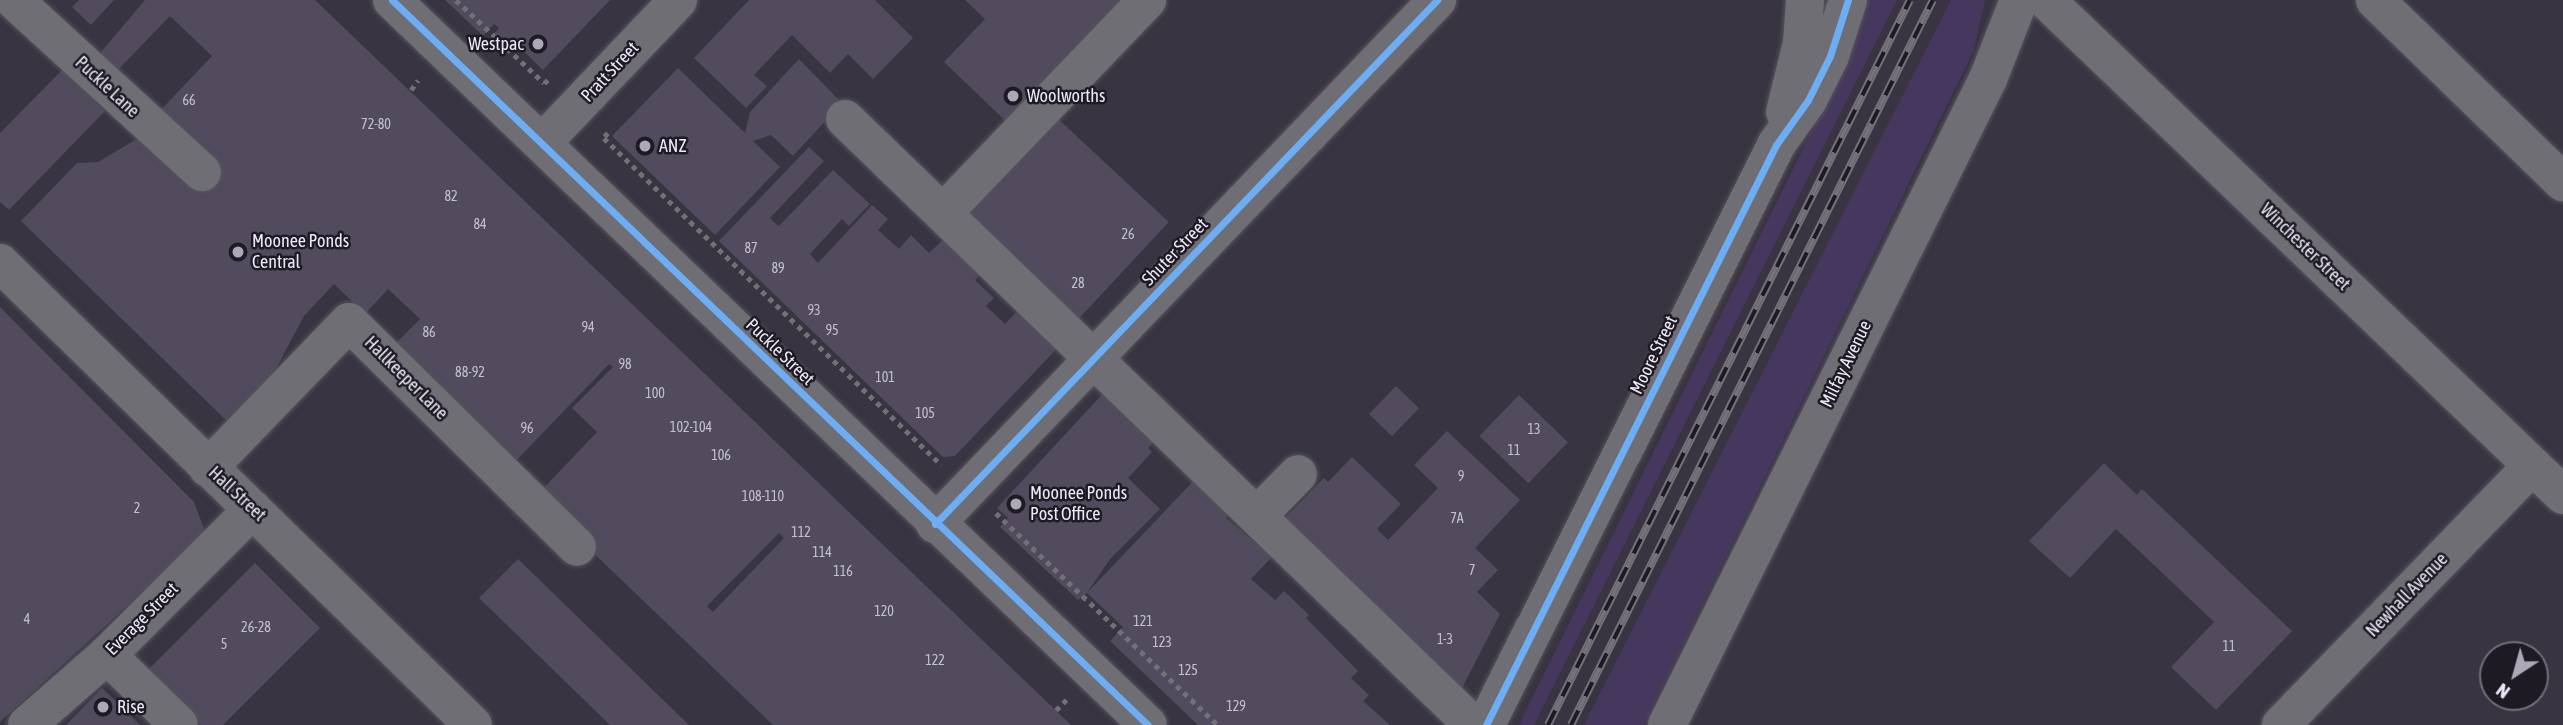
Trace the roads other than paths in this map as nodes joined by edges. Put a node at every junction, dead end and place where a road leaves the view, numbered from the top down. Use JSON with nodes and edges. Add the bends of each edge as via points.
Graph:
{"nodes":[{"id":1,"x":14,"y":0,"type":"edge"},
{"id":2,"x":392,"y":0,"type":"edge"},
{"id":3,"x":678,"y":0,"type":"edge"},
{"id":4,"x":1147,"y":0,"type":"edge"},
{"id":5,"x":1437,"y":0,"type":"edge"},
{"id":6,"x":1805,"y":0,"type":"edge"},
{"id":7,"x":1847,"y":0,"type":"edge"},
{"id":8,"x":2019,"y":0,"type":"edge"},
{"id":9,"x":2046,"y":0,"type":"edge"},
{"id":10,"x":2375,"y":0,"type":"edge"},
{"id":11,"x":845,"y":119,"type":"dead end"},
{"id":12,"x":542,"y":144,"type":"junction"},
{"id":13,"x":1776,"y":145,"type":"junction"},
{"id":14,"x":202,"y":172,"type":"dead end"},
{"id":15,"x":2563,"y":182,"type":"edge"},
{"id":16,"x":943,"y":213,"type":"junction"},
{"id":17,"x":0,"y":264,"type":"edge"},
{"id":18,"x":1094,"y":359,"type":"junction"},
{"id":19,"x":2532,"y":466,"type":"junction"},
{"id":20,"x":208,"y":468,"type":"junction"},
{"id":21,"x":1298,"y":474,"type":"dead end"},
{"id":22,"x":2563,"y":495,"type":"edge"},
{"id":23,"x":253,"y":509,"type":"junction"},
{"id":24,"x":1258,"y":515,"type":"junction"},
{"id":25,"x":935,"y":524,"type":"junction"},
{"id":26,"x":577,"y":547,"type":"dead end"},
{"id":27,"x":107,"y":655,"type":"junction"},
{"id":28,"x":27,"y":725,"type":"edge"},
{"id":29,"x":179,"y":725,"type":"edge"},
{"id":30,"x":473,"y":725,"type":"edge"},
{"id":31,"x":1148,"y":725,"type":"edge"},
{"id":32,"x":1473,"y":725,"type":"edge"},
{"id":33,"x":1486,"y":725,"type":"edge"},
{"id":34,"x":1667,"y":725,"type":"edge"},
{"id":35,"x":2281,"y":725,"type":"edge"}],
"edges":[{"from":1,"to":14,"type":"street","name":"Puckle Lane"},
{"from":2,"to":12,"type":"street","name":"Puckle Street"},
{"from":3,"to":12,"type":"street","name":"Pratt Street"},
{"from":4,"to":16,"type":"street"},
{"from":5,"to":18,"type":"street","name":"Shuter Street"},
{"from":6,"to":13,"type":"street","name":"Moore Street","via":[[1802,43]]},
{"from":7,"to":13,"type":"street","name":"Moore Street","via":[[1830,56],[1808,100]]},
{"from":8,"to":34,"type":"street","name":"Milfay Avenue","via":[[1988,79]]},
{"from":9,"to":19,"type":"street","name":"Winchester Street"},
{"from":10,"to":15,"type":"street"},
{"from":11,"to":16,"type":"street"},
{"from":12,"to":25,"type":"street","name":"Puckle Street"},
{"from":13,"to":33,"type":"street","name":"Moore Street"},
{"from":16,"to":18,"type":"street"},
{"from":17,"to":20,"type":"street","name":"Hall Street"},
{"from":18,"to":24,"type":"street"},
{"from":18,"to":25,"type":"street","name":"Shuter Street"},
{"from":19,"to":22,"type":"street","name":"Winchester Street"},
{"from":19,"to":35,"type":"street","name":"Newhall Avenue"},
{"from":20,"to":23,"type":"street","name":"Hall Street"},
{"from":20,"to":26,"type":"street","name":"Hallkeeper Lane","via":[[349,321]]},
{"from":21,"to":24,"type":"street"},
{"from":23,"to":27,"type":"street","name":"Everage Street"},
{"from":23,"to":30,"type":"street","name":"Hall Street"},
{"from":24,"to":32,"type":"street"},
{"from":25,"to":31,"type":"street","name":"Puckle Street"},
{"from":27,"to":28,"type":"street","name":"Everage Street"},
{"from":27,"to":29,"type":"street"}]}
